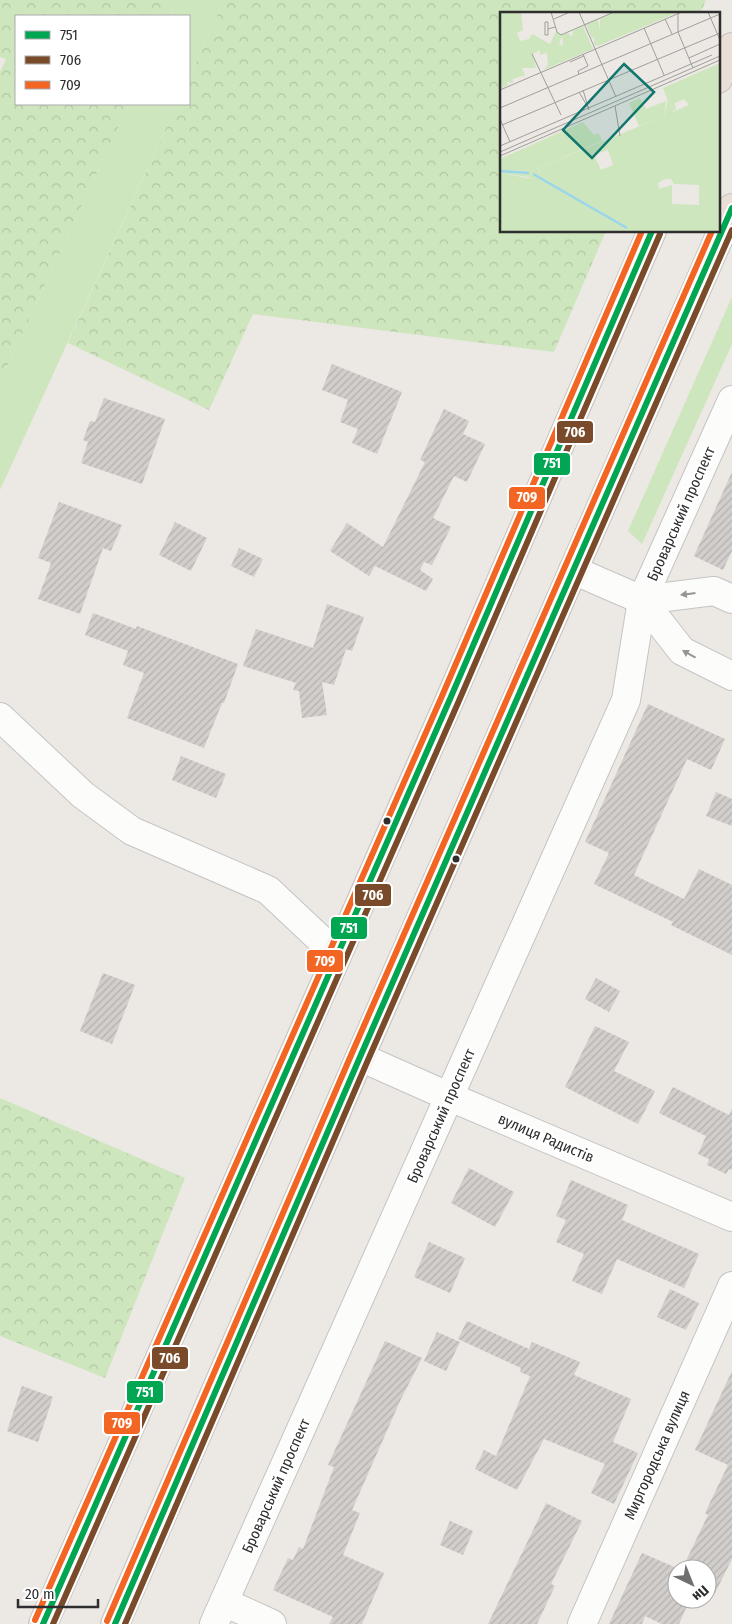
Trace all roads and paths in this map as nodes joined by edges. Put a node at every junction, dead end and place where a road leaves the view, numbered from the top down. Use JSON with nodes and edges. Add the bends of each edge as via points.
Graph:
{"nodes":[{"id":1,"x":732,"y":47,"type":"edge"},
{"id":2,"x":720,"y":74,"type":"edge"},
{"id":3,"x":732,"y":208,"type":"edge"},
{"id":4,"x":652,"y":232,"type":"edge"},
{"id":5,"x":732,"y":400,"type":"edge"},
{"id":6,"x":573,"y":570,"type":"junction"},
{"id":7,"x":732,"y":599,"type":"edge"},
{"id":8,"x":642,"y":600,"type":"junction"},
{"id":9,"x":732,"y":676,"type":"edge"},
{"id":10,"x":0,"y":717,"type":"edge"},
{"id":11,"x":337,"y":955,"type":"junction"},
{"id":12,"x":360,"y":1057,"type":"junction"},
{"id":13,"x":450,"y":1097,"type":"junction"},
{"id":14,"x":732,"y":1217,"type":"edge"},
{"id":15,"x":732,"y":1286,"type":"edge"},
{"id":16,"x":219,"y":1613,"type":"edge"},
{"id":17,"x":43,"y":1624,"type":"edge"},
{"id":18,"x":115,"y":1624,"type":"edge"},
{"id":19,"x":272,"y":1624,"type":"edge"},
{"id":20,"x":582,"y":1624,"type":"edge"}],
"edges":[{"from":1,"to":2,"type":"highway"},
{"from":3,"to":6,"type":"highway"},
{"from":4,"to":11,"type":"highway"},
{"from":5,"to":8,"type":"street","name":"Броварський проспект"},
{"from":6,"to":8,"type":"street","name":"Броварський проспект"},
{"from":6,"to":12,"type":"highway"},
{"from":7,"to":8,"type":"street","one_way":true,"via":[[714,591]]},
{"from":9,"to":8,"type":"street","one_way":true,"via":[[682,651]]},
{"from":8,"to":13,"type":"street","name":"Броварський проспект","via":[[626,700]]},
{"from":10,"to":11,"type":"street","via":[[84,795],[132,831],[268,890]]},
{"from":11,"to":17,"type":"highway"},
{"from":12,"to":13,"type":"street","name":"вулиця Радистів"},
{"from":12,"to":18,"type":"highway"},
{"from":13,"to":14,"type":"street","name":"вулиця Радистів"},
{"from":13,"to":16,"type":"street","name":"Броварський проспект"},
{"from":15,"to":20,"type":"street","name":"Миргородська вулиця"},
{"from":16,"to":19,"type":"street"}]}
